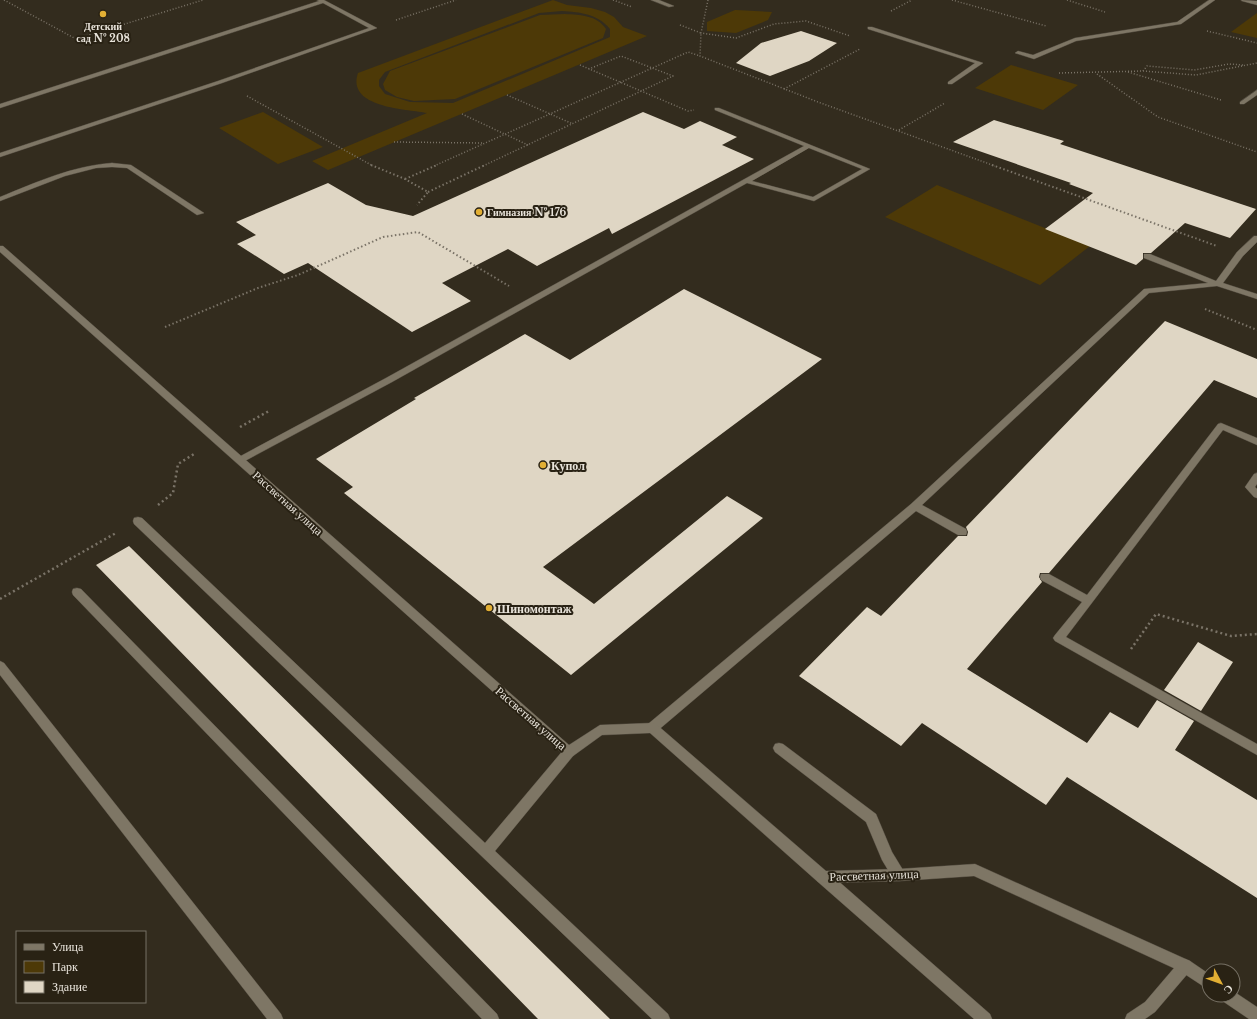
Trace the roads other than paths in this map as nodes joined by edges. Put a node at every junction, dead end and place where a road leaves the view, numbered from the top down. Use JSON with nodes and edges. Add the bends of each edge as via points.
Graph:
{"nodes":[{"id":1,"x":654,"y":0,"type":"edge"},
{"id":2,"x":1212,"y":0,"type":"edge"},
{"id":3,"x":1244,"y":0,"type":"edge"},
{"id":4,"x":321,"y":1,"type":"edge"},
{"id":5,"x":1257,"y":3,"type":"edge"},
{"id":6,"x":671,"y":6,"type":"dead end"},
{"id":7,"x":870,"y":28,"type":"dead end"},
{"id":8,"x":1018,"y":53,"type":"dead end"},
{"id":9,"x":950,"y":83,"type":"dead end"},
{"id":10,"x":1257,"y":92,"type":"edge"},
{"id":11,"x":1242,"y":103,"type":"dead end"},
{"id":12,"x":0,"y":106,"type":"edge"},
{"id":13,"x":717,"y":109,"type":"road end"},
{"id":14,"x":809,"y":146,"type":"junction"},
{"id":15,"x":0,"y":155,"type":"edge"},
{"id":16,"x":746,"y":181,"type":"junction"},
{"id":17,"x":0,"y":199,"type":"edge"},
{"id":18,"x":200,"y":213,"type":"dead end"},
{"id":19,"x":1257,"y":238,"type":"edge"},
{"id":20,"x":0,"y":248,"type":"edge"},
{"id":21,"x":1147,"y":256,"type":"dead end"},
{"id":22,"x":1218,"y":284,"type":"junction"},
{"id":23,"x":1257,"y":297,"type":"edge"},
{"id":24,"x":1257,"y":442,"type":"edge"},
{"id":25,"x":240,"y":460,"type":"junction"},
{"id":26,"x":1257,"y":476,"type":"edge"},
{"id":27,"x":1257,"y":495,"type":"edge"},
{"id":28,"x":915,"y":506,"type":"junction"},
{"id":29,"x":138,"y":521,"type":"dead end"},
{"id":30,"x":962,"y":532,"type":"dead end"},
{"id":31,"x":1045,"y":577,"type":"dead end"},
{"id":32,"x":77,"y":592,"type":"dead end"},
{"id":33,"x":1089,"y":601,"type":"junction"},
{"id":34,"x":0,"y":666,"type":"edge"},
{"id":35,"x":652,"y":728,"type":"junction"},
{"id":36,"x":779,"y":748,"type":"dead end"},
{"id":37,"x":1257,"y":750,"type":"edge"},
{"id":38,"x":569,"y":752,"type":"junction"},
{"id":39,"x":486,"y":852,"type":"junction"},
{"id":40,"x":899,"y":875,"type":"junction"},
{"id":41,"x":823,"y":877,"type":"junction"},
{"id":42,"x":1185,"y":966,"type":"junction"},
{"id":43,"x":1201,"y":977,"type":"edge"},
{"id":44,"x":1238,"y":1003,"type":"edge"},
{"id":45,"x":1257,"y":1016,"type":"edge"},
{"id":46,"x":276,"y":1019,"type":"edge"},
{"id":47,"x":492,"y":1019,"type":"edge"},
{"id":48,"x":663,"y":1019,"type":"edge"},
{"id":49,"x":985,"y":1019,"type":"edge"},
{"id":50,"x":1132,"y":1019,"type":"edge"}],
"edges":[{"from":1,"to":6,"type":"street"},
{"from":2,"to":8,"type":"street","via":[[1179,23],[1075,40],[1034,57]]},
{"from":3,"to":5,"type":"street"},
{"from":4,"to":12,"type":"street"},
{"from":4,"to":15,"type":"street","via":[[374,28]]},
{"from":7,"to":9,"type":"street","via":[[980,63]]},
{"from":10,"to":11,"type":"street"},
{"from":13,"to":14,"type":"street"},
{"from":14,"to":16,"type":"street"},
{"from":14,"to":16,"type":"street","via":[[867,169],[814,199]]},
{"from":16,"to":25,"type":"street"},
{"from":17,"to":18,"type":"street","via":[[87,167],[116,164],[129,166]]},
{"from":19,"to":22,"type":"street","via":[[1240,254]]},
{"from":20,"to":25,"type":"street","name":"Рассветная улица"},
{"from":21,"to":22,"type":"street"},
{"from":22,"to":23,"type":"street"},
{"from":22,"to":28,"type":"street","via":[[1147,291]]},
{"from":24,"to":33,"type":"street","via":[[1221,426]]},
{"from":25,"to":38,"type":"street","name":"Рассветная улица"},
{"from":26,"to":27,"type":"street","via":[[1250,487]]},
{"from":28,"to":30,"type":"street"},
{"from":28,"to":35,"type":"street"},
{"from":29,"to":39,"type":"street"},
{"from":31,"to":33,"type":"street"},
{"from":32,"to":47,"type":"street"},
{"from":33,"to":37,"type":"street","via":[[1059,638]]},
{"from":34,"to":46,"type":"street"},
{"from":35,"to":38,"type":"street","name":"Рассветная улица","via":[[600,730]]},
{"from":35,"to":41,"type":"street","name":"Рассветная улица"},
{"from":36,"to":40,"type":"street","via":[[871,818],[887,856]]},
{"from":38,"to":39,"type":"street"},
{"from":39,"to":48,"type":"street"},
{"from":40,"to":41,"type":"street","name":"Рассветная улица"},
{"from":40,"to":42,"type":"street","name":"Рассветная улица","via":[[975,870]]},
{"from":41,"to":49,"type":"street"},
{"from":42,"to":43,"type":"street","name":"Рассветная улица"},
{"from":42,"to":50,"type":"street","via":[[1150,1007]]},
{"from":44,"to":45,"type":"street"}]}
